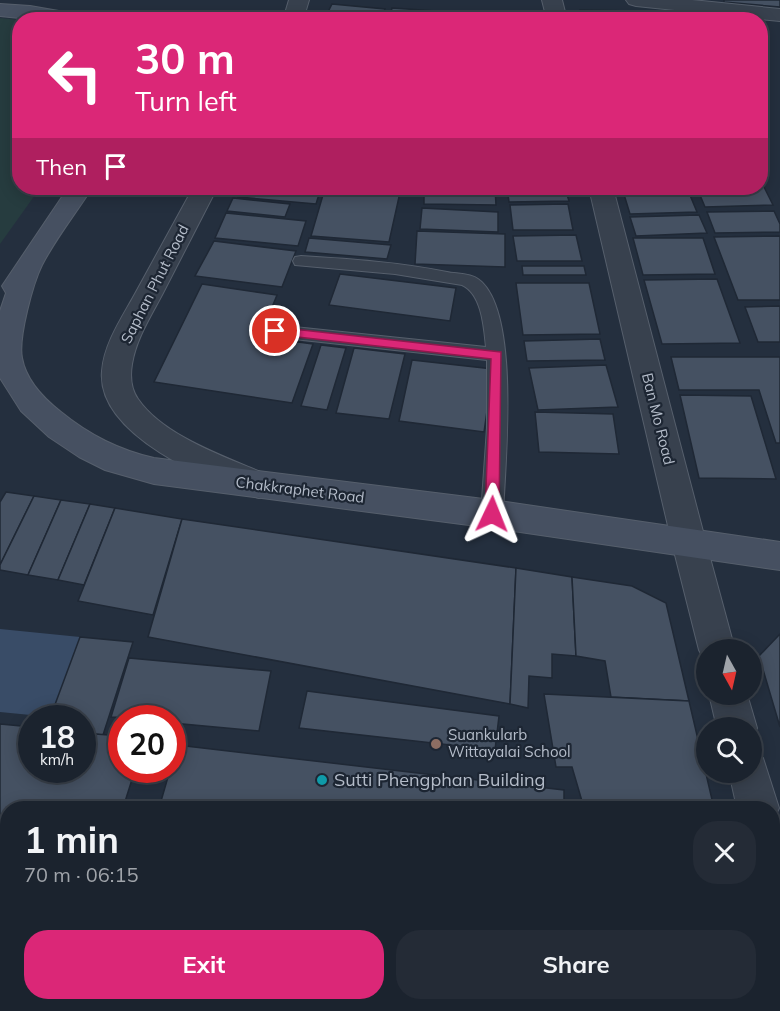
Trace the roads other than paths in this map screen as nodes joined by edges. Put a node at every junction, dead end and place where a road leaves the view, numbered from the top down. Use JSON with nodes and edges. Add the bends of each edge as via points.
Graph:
{"nodes":[{"id":1,"x":57,"y":0,"type":"edge"},
{"id":2,"x":636,"y":0,"type":"edge"},
{"id":3,"x":0,"y":10,"type":"edge"},
{"id":4,"x":27,"y":12,"type":"edge"},
{"id":5,"x":73,"y":12,"type":"edge"},
{"id":6,"x":750,"y":12,"type":"edge"},
{"id":7,"x":75,"y":195,"type":"edge"},
{"id":8,"x":200,"y":195,"type":"edge"},
{"id":9,"x":603,"y":195,"type":"edge"},
{"id":10,"x":301,"y":261,"type":"dead end"},
{"id":11,"x":28,"y":267,"type":"junction"},
{"id":12,"x":0,"y":308,"type":"edge"},
{"id":13,"x":275,"y":331,"type":"dead end"},
{"id":14,"x":497,"y":355,"type":"junction"},
{"id":15,"x":259,"y":485,"type":"junction"},
{"id":16,"x":492,"y":514,"type":"junction"},
{"id":17,"x":689,"y":543,"type":"junction"},
{"id":18,"x":780,"y":556,"type":"edge"},
{"id":19,"x":714,"y":639,"type":"edge"},
{"id":20,"x":751,"y":783,"type":"edge"},
{"id":21,"x":756,"y":801,"type":"edge"}],
"edges":[{"from":1,"to":5,"type":"main road"},
{"from":2,"to":6,"type":"street"},
{"from":3,"to":4,"type":"main road"},
{"from":7,"to":11,"type":"main road"},
{"from":8,"to":15,"type":"street","name":"Saphan Phut Road","via":[[127,335],[118,360],[117,384],[124,405],[140,422],[189,453]]},
{"from":9,"to":17,"type":"street","name":"Ban Mo Road"},
{"from":10,"to":14,"type":"lane","via":[[426,273],[472,283],[483,294]]},
{"from":11,"to":12,"type":"main road"},
{"from":11,"to":15,"type":"main road","name":"Chakkraphet Road","via":[[9,333],[7,357],[18,384],[51,423],[107,457],[135,466]]},
{"from":13,"to":14,"type":"lane"},
{"from":14,"to":16,"type":"lane"},
{"from":15,"to":16,"type":"main road","name":"Chakkraphet Road"},
{"from":16,"to":17,"type":"main road","name":"Chakkraphet Road"},
{"from":17,"to":18,"type":"main road","name":"Chakkraphet Road"},
{"from":17,"to":19,"type":"street","name":"Ban Mo Road"},
{"from":20,"to":21,"type":"street"}]}
